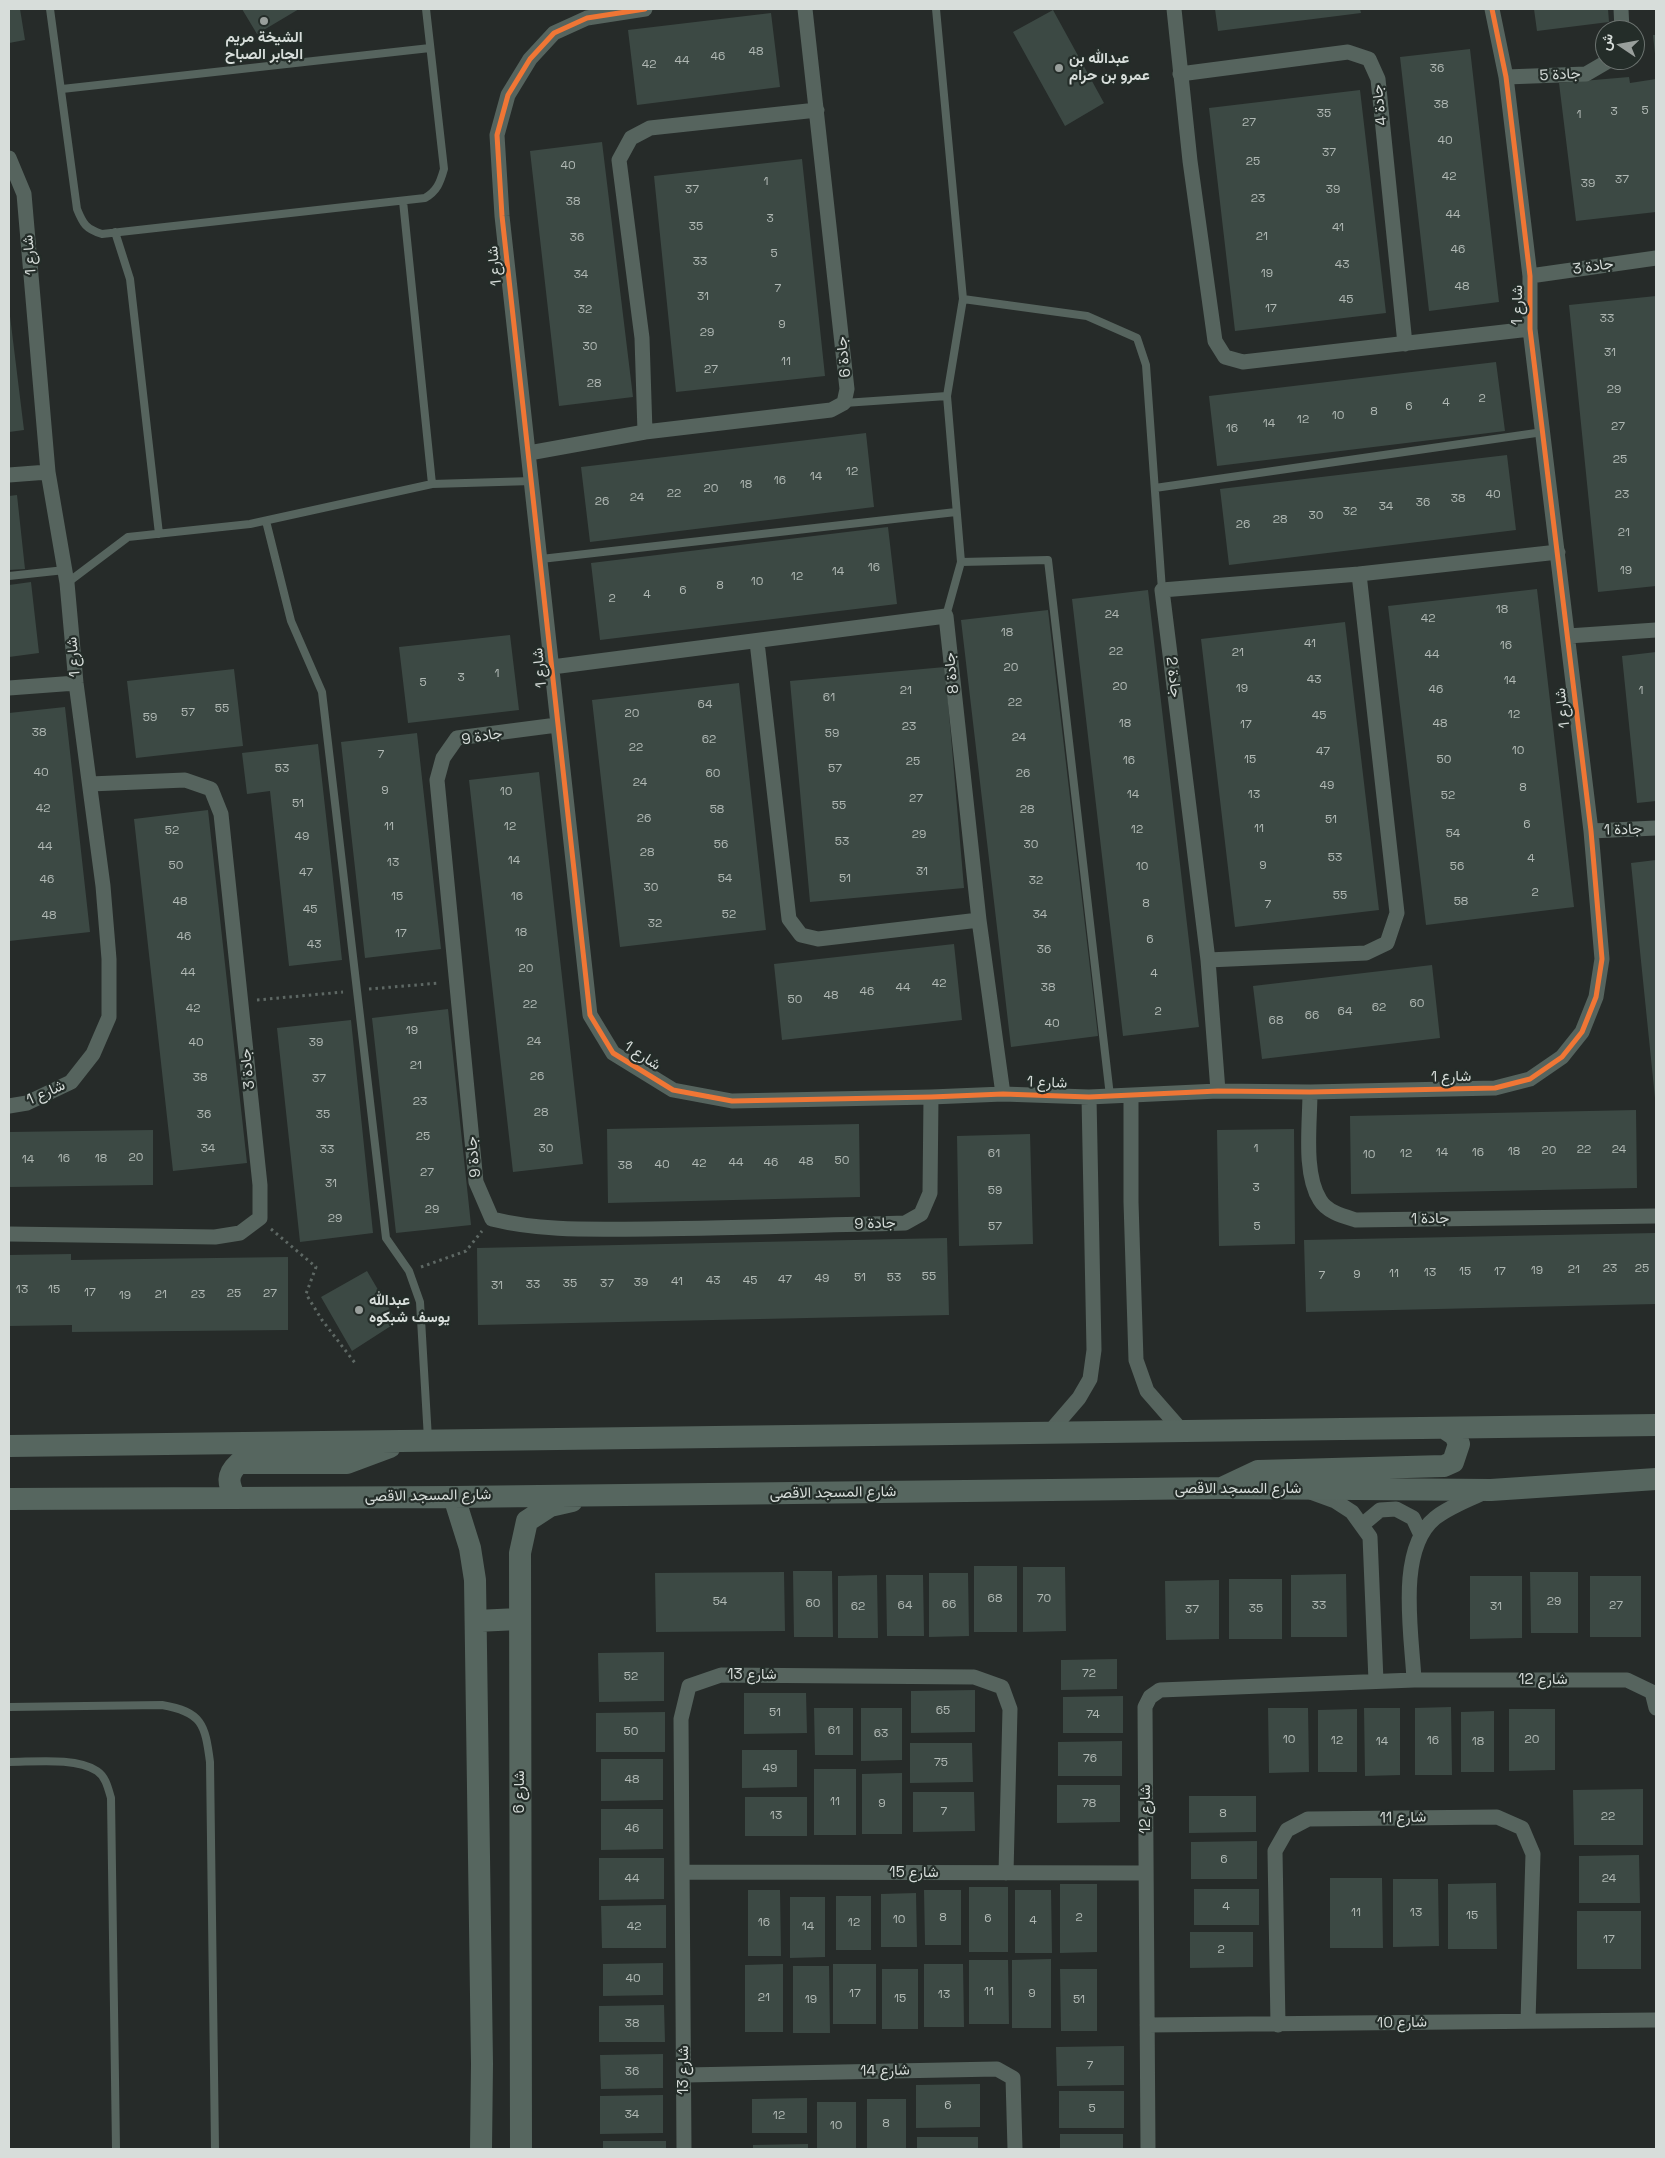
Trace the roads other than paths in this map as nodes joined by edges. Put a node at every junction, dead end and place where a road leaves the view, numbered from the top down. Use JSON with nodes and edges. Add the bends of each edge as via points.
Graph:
{"nodes":[{"id":1,"x":50,"y":9,"type":"edge"},
{"id":2,"x":426,"y":9,"type":"edge"},
{"id":3,"x":645,"y":9,"type":"edge"},
{"id":4,"x":805,"y":9,"type":"edge"},
{"id":5,"x":936,"y":9,"type":"edge"},
{"id":6,"x":1174,"y":9,"type":"edge"},
{"id":7,"x":1492,"y":9,"type":"edge"},
{"id":8,"x":430,"y":48,"type":"junction"},
{"id":9,"x":1595,"y":69,"type":"edge"},
{"id":10,"x":1180,"y":74,"type":"junction"},
{"id":11,"x":1506,"y":77,"type":"junction"},
{"id":12,"x":62,"y":90,"type":"junction"},
{"id":13,"x":818,"y":110,"type":"junction"},
{"id":14,"x":9,"y":158,"type":"edge"},
{"id":15,"x":403,"y":201,"type":"junction"},
{"id":16,"x":115,"y":232,"type":"junction"},
{"id":17,"x":1656,"y":258,"type":"edge"},
{"id":18,"x":1530,"y":276,"type":"junction"},
{"id":19,"x":963,"y":299,"type":"junction"},
{"id":20,"x":1530,"y":329,"type":"junction"},
{"id":21,"x":1405,"y":344,"type":"junction"},
{"id":22,"x":947,"y":396,"type":"junction"},
{"id":23,"x":844,"y":403,"type":"junction"},
{"id":24,"x":645,"y":432,"type":"junction"},
{"id":25,"x":1543,"y":432,"type":"junction"},
{"id":26,"x":528,"y":453,"type":"junction"},
{"id":27,"x":48,"y":472,"type":"junction"},
{"id":28,"x":9,"y":474,"type":"edge"},
{"id":29,"x":532,"y":481,"type":"junction"},
{"id":30,"x":432,"y":484,"type":"junction"},
{"id":31,"x":1155,"y":488,"type":"junction"},
{"id":32,"x":956,"y":512,"type":"junction"},
{"id":33,"x":266,"y":521,"type":"junction"},
{"id":34,"x":158,"y":534,"type":"junction"},
{"id":35,"x":1558,"y":552,"type":"junction"},
{"id":36,"x":540,"y":559,"type":"junction"},
{"id":37,"x":961,"y":562,"type":"junction"},
{"id":38,"x":1358,"y":574,"type":"junction"},
{"id":39,"x":9,"y":576,"type":"edge"},
{"id":40,"x":66,"y":577,"type":"junction"},
{"id":41,"x":1162,"y":590,"type":"junction"},
{"id":42,"x":946,"y":616,"type":"junction"},
{"id":43,"x":1656,"y":630,"type":"edge"},
{"id":44,"x":1568,"y":636,"type":"junction"},
{"id":45,"x":757,"y":642,"type":"junction"},
{"id":46,"x":552,"y":667,"type":"junction"},
{"id":47,"x":76,"y":683,"type":"junction"},
{"id":48,"x":9,"y":688,"type":"edge"},
{"id":49,"x":557,"y":725,"type":"junction"},
{"id":50,"x":90,"y":784,"type":"junction"},
{"id":51,"x":1656,"y":828,"type":"edge"},
{"id":52,"x":1591,"y":831,"type":"junction"},
{"id":53,"x":979,"y":920,"type":"junction"},
{"id":54,"x":1208,"y":960,"type":"junction"},
{"id":55,"x":1218,"y":1091,"type":"junction"},
{"id":56,"x":1310,"y":1092,"type":"junction"},
{"id":57,"x":1003,"y":1094,"type":"junction"},
{"id":58,"x":1110,"y":1096,"type":"junction"},
{"id":59,"x":1131,"y":1096,"type":"junction"},
{"id":60,"x":931,"y":1097,"type":"junction"},
{"id":61,"x":1089,"y":1097,"type":"junction"},
{"id":62,"x":9,"y":1106,"type":"edge"},
{"id":63,"x":1656,"y":1216,"type":"edge"},
{"id":64,"x":9,"y":1234,"type":"edge"},
{"id":65,"x":1656,"y":1425,"type":"edge"},
{"id":66,"x":1446,"y":1428,"type":"junction"},
{"id":67,"x":1182,"y":1431,"type":"junction"},
{"id":68,"x":1048,"y":1434,"type":"junction"},
{"id":69,"x":404,"y":1441,"type":"junction"},
{"id":70,"x":428,"y":1441,"type":"junction"},
{"id":71,"x":9,"y":1446,"type":"edge"},
{"id":72,"x":1656,"y":1479,"type":"edge"},
{"id":73,"x":1221,"y":1488,"type":"junction"},
{"id":74,"x":1302,"y":1490,"type":"junction"},
{"id":75,"x":1491,"y":1490,"type":"junction"},
{"id":76,"x":607,"y":1494,"type":"junction"},
{"id":77,"x":454,"y":1497,"type":"junction"},
{"id":78,"x":235,"y":1498,"type":"junction"},
{"id":79,"x":9,"y":1499,"type":"edge"},
{"id":80,"x":1362,"y":1525,"type":"junction"},
{"id":81,"x":1420,"y":1535,"type":"junction"},
{"id":82,"x":520,"y":1619,"type":"junction"},
{"id":83,"x":476,"y":1621,"type":"junction"},
{"id":84,"x":1414,"y":1680,"type":"junction"},
{"id":85,"x":1376,"y":1681,"type":"junction"},
{"id":86,"x":9,"y":1707,"type":"edge"},
{"id":87,"x":1656,"y":1708,"type":"edge"},
{"id":88,"x":9,"y":1762,"type":"edge"},
{"id":89,"x":683,"y":1872,"type":"junction"},
{"id":90,"x":1006,"y":1873,"type":"junction"},
{"id":91,"x":1146,"y":1873,"type":"junction"},
{"id":92,"x":1656,"y":2020,"type":"edge"},
{"id":93,"x":1528,"y":2021,"type":"junction"},
{"id":94,"x":1278,"y":2025,"type":"junction"},
{"id":95,"x":1147,"y":2026,"type":"junction"},
{"id":96,"x":685,"y":2075,"type":"junction"},
{"id":97,"x":116,"y":2149,"type":"edge"},
{"id":98,"x":215,"y":2149,"type":"edge"},
{"id":99,"x":481,"y":2149,"type":"edge"},
{"id":100,"x":521,"y":2149,"type":"edge"},
{"id":101,"x":684,"y":2149,"type":"edge"},
{"id":102,"x":1015,"y":2149,"type":"edge"},
{"id":103,"x":1148,"y":2149,"type":"edge"}],
"edges":[{"from":1,"to":12,"type":"lane"},
{"from":2,"to":8,"type":"lane"},
{"from":3,"to":26,"type":"street","name":"شارع 1","via":[[587,18],[554,33],[530,59],[508,95],[497,135],[502,216]]},
{"from":4,"to":13,"type":"street","name":"جادة 6"},
{"from":5,"to":19,"type":"lane"},
{"from":6,"to":10,"type":"street"},
{"from":7,"to":11,"type":"street","name":"شارع 1"},
{"from":8,"to":12,"type":"lane"},
{"from":8,"to":15,"type":"lane","via":[[444,169],[433,193],[424,198]]},
{"from":9,"to":11,"type":"street","name":"جادة 5","via":[[1586,74]]},
{"from":10,"to":21,"type":"street","via":[[1215,340],[1225,357],[1243,362]]},
{"from":10,"to":21,"type":"street","name":"جادة 4","via":[[1348,52],[1368,59],[1378,79]]},
{"from":11,"to":18,"type":"street","name":"شارع 1"},
{"from":12,"to":16,"type":"lane","via":[[77,208],[90,230],[102,234]]},
{"from":13,"to":23,"type":"street","name":"جادة 6","via":[[847,389]]},
{"from":13,"to":24,"type":"street","via":[[650,128],[631,138],[619,160],[642,338]]},
{"from":14,"to":27,"type":"street","name":"شارع 1","via":[[24,194]]},
{"from":15,"to":16,"type":"lane"},
{"from":15,"to":30,"type":"lane"},
{"from":16,"to":34,"type":"lane","via":[[130,279]]},
{"from":17,"to":18,"type":"street","name":"جادة 3"},
{"from":18,"to":20,"type":"street","name":"شارع 1"},
{"from":19,"to":22,"type":"lane"},
{"from":19,"to":31,"type":"lane","via":[[1088,316],[1137,338],[1146,364]]},
{"from":20,"to":21,"type":"street"},
{"from":20,"to":25,"type":"street","name":"شارع 1"},
{"from":22,"to":23,"type":"lane"},
{"from":22,"to":32,"type":"lane"},
{"from":23,"to":24,"type":"street","via":[[831,410]]},
{"from":24,"to":26,"type":"street"},
{"from":25,"to":31,"type":"lane"},
{"from":25,"to":35,"type":"street","name":"شارع 1"},
{"from":26,"to":29,"type":"street","name":"شارع 1"},
{"from":27,"to":28,"type":"street"},
{"from":27,"to":40,"type":"street","name":"شارع 1"},
{"from":29,"to":30,"type":"lane"},
{"from":29,"to":36,"type":"street","name":"شارع 1"},
{"from":30,"to":33,"type":"lane"},
{"from":31,"to":41,"type":"lane"},
{"from":32,"to":36,"type":"lane"},
{"from":32,"to":37,"type":"lane"},
{"from":33,"to":34,"type":"lane"},
{"from":33,"to":70,"type":"lane","via":[[291,621],[322,692],[386,1238],[408,1271],[420,1302]]},
{"from":34,"to":40,"type":"lane","via":[[128,537]]},
{"from":35,"to":38,"type":"street"},
{"from":35,"to":44,"type":"street","name":"شارع 1"},
{"from":36,"to":46,"type":"street","name":"شارع 1"},
{"from":37,"to":42,"type":"lane"},
{"from":37,"to":58,"type":"lane","via":[[1048,560]]},
{"from":38,"to":41,"type":"street"},
{"from":38,"to":54,"type":"street","via":[[1397,913],[1387,943],[1366,953]]},
{"from":39,"to":40,"type":"lane"},
{"from":40,"to":47,"type":"street","name":"شارع 1"},
{"from":41,"to":54,"type":"street","name":"جادة 2"},
{"from":42,"to":45,"type":"street"},
{"from":42,"to":53,"type":"street","name":"جادة 8"},
{"from":43,"to":44,"type":"street"},
{"from":44,"to":52,"type":"street","name":"شارع 1"},
{"from":45,"to":46,"type":"street"},
{"from":45,"to":53,"type":"street","via":[[789,919],[801,934],[818,939]]},
{"from":46,"to":49,"type":"street","name":"شارع 1"},
{"from":47,"to":48,"type":"street"},
{"from":47,"to":50,"type":"street","name":"شارع 1"},
{"from":49,"to":60,"type":"street","name":"شارع 1","via":[[590,1015],[613,1053],[672,1090],[732,1101]]},
{"from":49,"to":60,"type":"street","name":"جادة 9","via":[[457,738],[442,758],[437,780],[476,1182],[492,1218],[516,1225],[552,1229],[906,1223],[921,1214],[930,1193]]},
{"from":50,"to":62,"type":"street","name":"شارع 1","via":[[109,959],[109,1017],[93,1054],[71,1082],[27,1103]]},
{"from":50,"to":64,"type":"street","name":"جادة 3","via":[[185,780],[211,789],[221,814],[260,1185],[260,1218],[240,1233],[214,1237]]},
{"from":51,"to":52,"type":"street","name":"جادة 1"},
{"from":52,"to":56,"type":"street","name":"شارع 1","via":[[1602,960],[1596,997],[1582,1032],[1562,1057],[1530,1078],[1495,1088]]},
{"from":53,"to":57,"type":"street","name":"جادة 8"},
{"from":54,"to":55,"type":"street","name":"جادة 2"},
{"from":55,"to":56,"type":"street","name":"شارع 1"},
{"from":55,"to":59,"type":"street","name":"شارع 1"},
{"from":56,"to":63,"type":"street","name":"جادة 1","via":[[1310,1178],[1320,1201],[1336,1214],[1356,1220]]},
{"from":57,"to":60,"type":"street","name":"شارع 1"},
{"from":57,"to":61,"type":"street","name":"شارع 1"},
{"from":58,"to":59,"type":"street","name":"شارع 1"},
{"from":58,"to":61,"type":"street","name":"شارع 1"},
{"from":59,"to":67,"type":"street","via":[[1136,1360],[1147,1391]]},
{"from":61,"to":68,"type":"street","via":[[1094,1350],[1090,1379],[1079,1398]]},
{"from":65,"to":66,"type":"main road"},
{"from":66,"to":67,"type":"main road"},
{"from":66,"to":73,"type":"main road","via":[[1455,1435],[1459,1444],[1453,1462],[1444,1466],[1258,1470]]},
{"from":67,"to":68,"type":"main road"},
{"from":68,"to":70,"type":"main road"},
{"from":69,"to":70,"type":"main road"},
{"from":69,"to":71,"type":"main road"},
{"from":69,"to":78,"type":"main road","via":[[347,1463],[238,1463],[230,1471],[228,1482]]},
{"from":72,"to":75,"type":"main road","name":"شارع المسجد الاقصى"},
{"from":73,"to":74,"type":"main road","name":"شارع المسجد الاقصى"},
{"from":73,"to":76,"type":"main road","name":"شارع المسجد الاقصى"},
{"from":74,"to":75,"type":"main road","name":"شارع المسجد الاقصى"},
{"from":74,"to":80,"type":"street","via":[[1334,1501],[1352,1512]]},
{"from":75,"to":81,"type":"street","via":[[1435,1518]]},
{"from":76,"to":77,"type":"main road","name":"شارع المسجد الاقصى"},
{"from":76,"to":82,"type":"main road","name":"شارع 6","via":[[550,1506],[527,1521],[520,1553]]},
{"from":77,"to":78,"type":"main road","name":"شارع المسجد الاقصى"},
{"from":77,"to":83,"type":"main road","via":[[470,1548]]},
{"from":78,"to":79,"type":"main road","name":"شارع المسجد الاقصى"},
{"from":80,"to":81,"type":"street","via":[[1380,1510],[1396,1509],[1413,1518]]},
{"from":80,"to":85,"type":"street","via":[[1370,1537]]},
{"from":81,"to":84,"type":"street","via":[[1414,1550],[1409,1589]]},
{"from":82,"to":83,"type":"main road"},
{"from":82,"to":100,"type":"main road","name":"شارع 6"},
{"from":83,"to":99,"type":"main road"},
{"from":84,"to":85,"type":"street","name":"شارع 12"},
{"from":84,"to":87,"type":"street","name":"شارع 12","via":[[1627,1680],[1652,1692]]},
{"from":85,"to":91,"type":"street","name":"شارع 12","via":[[1160,1690],[1150,1697],[1145,1708]]},
{"from":86,"to":98,"type":"lane","via":[[162,1705],[186,1711],[203,1726],[210,1762]]},
{"from":88,"to":97,"type":"lane","via":[[86,1765],[107,1782],[111,1798]]},
{"from":89,"to":90,"type":"street","name":"شارع 15"},
{"from":89,"to":90,"type":"street","name":"شارع 13","via":[[681,1719],[689,1686],[721,1675],[974,1677],[1002,1687],[1010,1709]]},
{"from":89,"to":96,"type":"street","name":"شارع 13"},
{"from":90,"to":91,"type":"street","name":"شارع 15"},
{"from":91,"to":95,"type":"street","name":"شارع 12"},
{"from":92,"to":93,"type":"street","name":"شارع 10"},
{"from":93,"to":94,"type":"street","name":"شارع 10"},
{"from":93,"to":94,"type":"street","name":"شارع 11","via":[[1532,1854],[1522,1828],[1497,1817],[1308,1819],[1286,1830],[1275,1851]]},
{"from":94,"to":95,"type":"street","name":"شارع 10"},
{"from":95,"to":103,"type":"street","name":"شارع 12"},
{"from":96,"to":101,"type":"street","name":"شارع 13"},
{"from":96,"to":102,"type":"street","name":"شارع 14","via":[[997,2069],[1013,2078]]}]}
